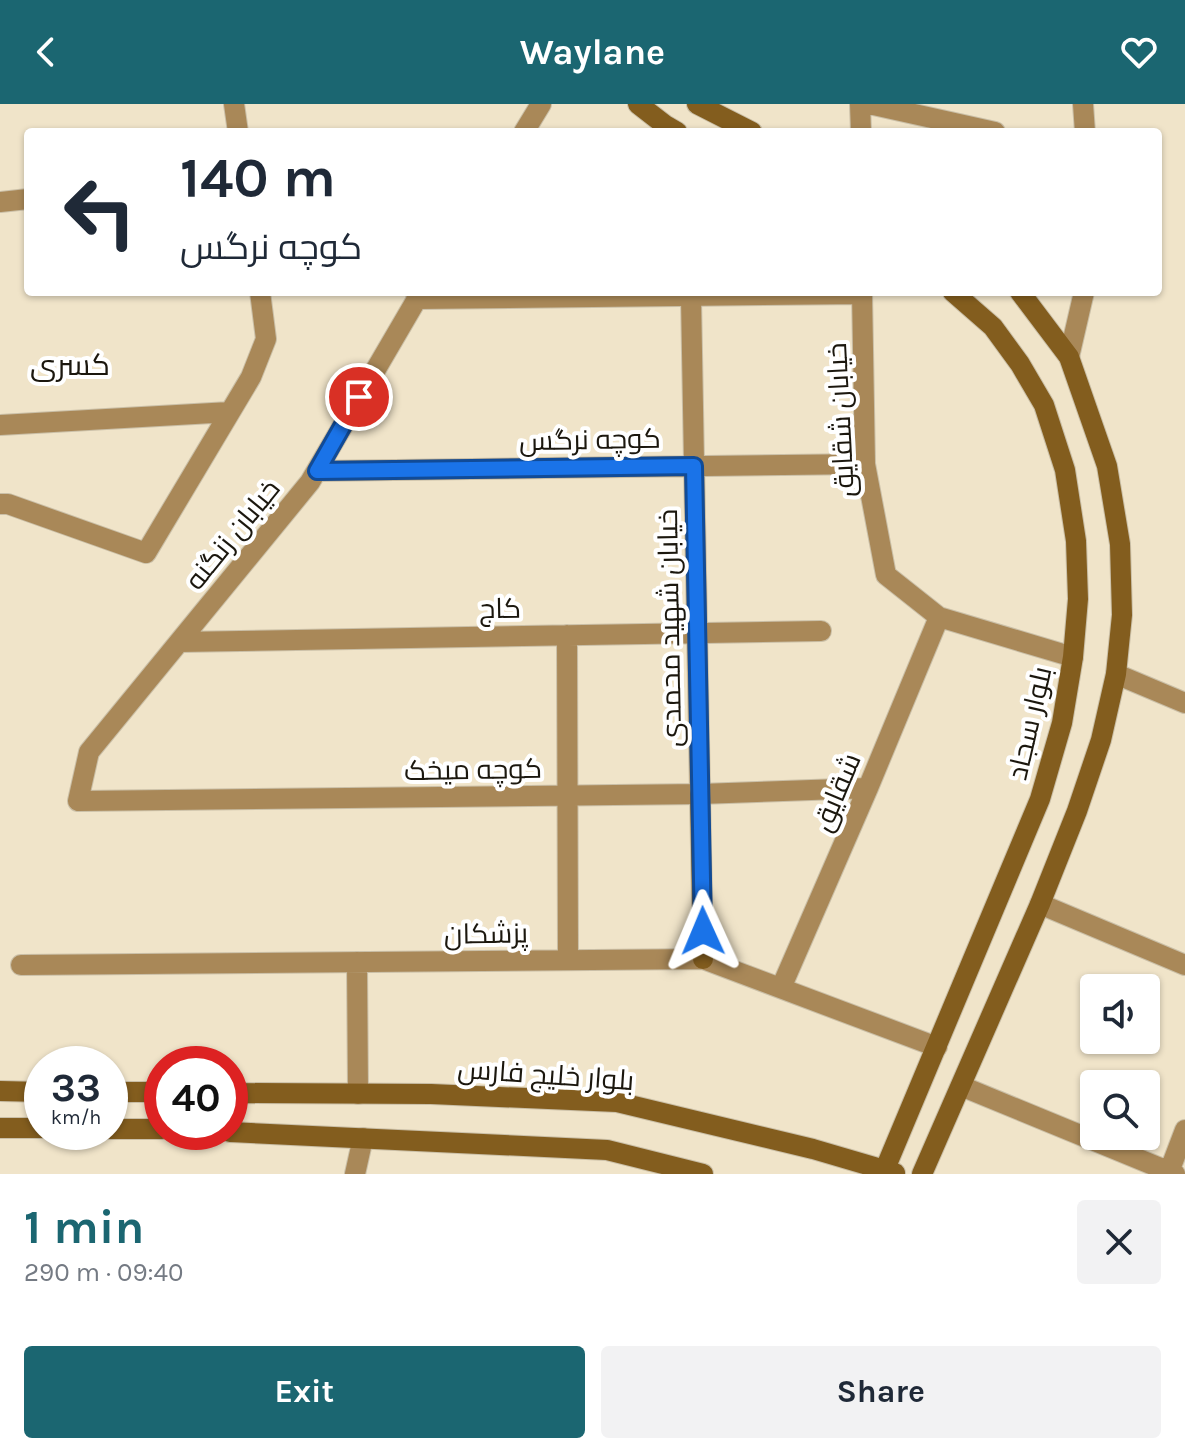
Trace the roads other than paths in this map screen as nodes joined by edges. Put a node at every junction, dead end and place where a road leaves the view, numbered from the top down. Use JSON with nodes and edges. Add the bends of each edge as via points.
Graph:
{"nodes":[{"id":1,"x":234,"y":104,"type":"edge"},
{"id":2,"x":541,"y":104,"type":"edge"},
{"id":3,"x":638,"y":104,"type":"edge"},
{"id":4,"x":697,"y":104,"type":"edge"},
{"id":5,"x":860,"y":104,"type":"edge"},
{"id":6,"x":869,"y":104,"type":"edge"},
{"id":7,"x":1083,"y":104,"type":"edge"},
{"id":8,"x":237,"y":128,"type":"edge"},
{"id":9,"x":526,"y":128,"type":"edge"},
{"id":10,"x":670,"y":128,"type":"edge"},
{"id":11,"x":744,"y":128,"type":"edge"},
{"id":12,"x":861,"y":128,"type":"edge"},
{"id":13,"x":977,"y":128,"type":"edge"},
{"id":14,"x":1085,"y":128,"type":"edge"},
{"id":15,"x":24,"y":199,"type":"edge"},
{"id":16,"x":0,"y":202,"type":"edge"},
{"id":17,"x":261,"y":296,"type":"edge"},
{"id":18,"x":419,"y":296,"type":"edge"},
{"id":19,"x":734,"y":296,"type":"edge"},
{"id":20,"x":862,"y":296,"type":"edge"},
{"id":21,"x":958,"y":296,"type":"edge"},
{"id":22,"x":1023,"y":296,"type":"edge"},
{"id":23,"x":1083,"y":296,"type":"edge"},
{"id":24,"x":691,"y":297,"type":"junction"},
{"id":25,"x":1069,"y":357,"type":"junction"},
{"id":26,"x":230,"y":412,"type":"junction"},
{"id":27,"x":0,"y":425,"type":"edge"},
{"id":28,"x":865,"y":464,"type":"junction"},
{"id":29,"x":694,"y":466,"type":"junction"},
{"id":30,"x":317,"y":471,"type":"junction"},
{"id":31,"x":0,"y":504,"type":"edge"},
{"id":32,"x":939,"y":617,"type":"junction"},
{"id":33,"x":821,"y":631,"type":"dead end"},
{"id":34,"x":697,"y":633,"type":"junction"},
{"id":35,"x":567,"y":635,"type":"junction"},
{"id":36,"x":179,"y":642,"type":"junction"},
{"id":37,"x":1073,"y":657,"type":"junction"},
{"id":38,"x":1116,"y":674,"type":"junction"},
{"id":39,"x":1185,"y":703,"type":"edge"},
{"id":40,"x":868,"y":788,"type":"junction"},
{"id":41,"x":700,"y":794,"type":"junction"},
{"id":42,"x":568,"y":796,"type":"junction"},
{"id":43,"x":78,"y":801,"type":"joint"},
{"id":44,"x":1040,"y":904,"type":"junction"},
{"id":45,"x":703,"y":959,"type":"junction"},
{"id":46,"x":568,"y":960,"type":"junction"},
{"id":47,"x":357,"y":962,"type":"junction"},
{"id":48,"x":21,"y":965,"type":"dead end"},
{"id":49,"x":1185,"y":965,"type":"edge"},
{"id":50,"x":781,"y":988,"type":"junction"},
{"id":51,"x":937,"y":1047,"type":"junction"},
{"id":52,"x":961,"y":1086,"type":"junction"},
{"id":53,"x":0,"y":1091,"type":"edge"},
{"id":54,"x":24,"y":1092,"type":"edge"},
{"id":55,"x":248,"y":1093,"type":"edge"},
{"id":56,"x":358,"y":1094,"type":"junction"},
{"id":57,"x":0,"y":1128,"type":"edge"},
{"id":58,"x":24,"y":1128,"type":"edge"},
{"id":59,"x":1185,"y":1130,"type":"edge"},
{"id":60,"x":248,"y":1133,"type":"edge"},
{"id":61,"x":363,"y":1138,"type":"junction"},
{"id":62,"x":889,"y":1172,"type":"edge"},
{"id":63,"x":1172,"y":1173,"type":"edge"},
{"id":64,"x":355,"y":1174,"type":"edge"},
{"id":65,"x":703,"y":1174,"type":"edge"},
{"id":66,"x":922,"y":1174,"type":"edge"}],
"edges":[{"from":1,"to":8,"type":"street"},
{"from":2,"to":9,"type":"street"},
{"from":3,"to":10,"type":"main road"},
{"from":4,"to":11,"type":"main road"},
{"from":5,"to":12,"type":"street"},
{"from":6,"to":13,"type":"street"},
{"from":7,"to":14,"type":"street"},
{"from":15,"to":16,"type":"street"},
{"from":17,"to":26,"type":"street","via":[[266,339]]},
{"from":18,"to":24,"type":"street"},
{"from":18,"to":30,"type":"street","name":"خیابان زنگنه"},
{"from":19,"to":24,"type":"street"},
{"from":20,"to":28,"type":"street","name":"خیابان شقایق"},
{"from":21,"to":37,"type":"main road","name":"بلوار سجاد","via":[[993,327],[1020,364],[1044,405],[1065,470],[1076,541]]},
{"from":22,"to":25,"type":"main road"},
{"from":23,"to":25,"type":"street"},
{"from":24,"to":29,"type":"street","name":"خیابان شهید محمدی"},
{"from":25,"to":38,"type":"main road","via":[[1107,466],[1120,544],[1122,615]]},
{"from":26,"to":27,"type":"street"},
{"from":26,"to":31,"type":"street","via":[[146,553]]},
{"from":28,"to":29,"type":"street","name":"کوچه نرگس"},
{"from":28,"to":32,"type":"street","name":"خیابان شقایق","via":[[886,575]]},
{"from":29,"to":30,"type":"street","name":"کوچه نرگس"},
{"from":29,"to":34,"type":"street","name":"خیابان شهید محمدی"},
{"from":30,"to":36,"type":"street","name":"خیابان زنگنه"},
{"from":32,"to":37,"type":"street","name":"خیابان شقایق"},
{"from":32,"to":40,"type":"street","name":"شقایق"},
{"from":33,"to":34,"type":"street","name":"کاج"},
{"from":34,"to":35,"type":"street","name":"کاج"},
{"from":34,"to":41,"type":"street","name":"خیابان شهید محمدی"},
{"from":35,"to":36,"type":"street","name":"کاج"},
{"from":35,"to":42,"type":"street"},
{"from":36,"to":43,"type":"street","name":"خیابان زنگنه","via":[[89,752]]},
{"from":37,"to":51,"type":"main road","name":"بلوار سجاد","via":[[1062,723],[1040,799]]},
{"from":38,"to":39,"type":"street"},
{"from":38,"to":44,"type":"main road","via":[[1101,740]]},
{"from":40,"to":41,"type":"street","name":"کوچه میخک"},
{"from":40,"to":50,"type":"street","name":"شقایق"},
{"from":41,"to":42,"type":"street","name":"کوچه میخک"},
{"from":41,"to":45,"type":"main road","name":"خیابان شهید محمدی"},
{"from":42,"to":43,"type":"street","name":"کوچه میخک"},
{"from":42,"to":46,"type":"street"},
{"from":44,"to":49,"type":"street"},
{"from":44,"to":52,"type":"main road"},
{"from":45,"to":46,"type":"street","name":"پزشکان"},
{"from":45,"to":50,"type":"street","name":"پزشکان"},
{"from":46,"to":47,"type":"street","name":"پزشکان"},
{"from":47,"to":48,"type":"street","name":"پزشکان"},
{"from":47,"to":56,"type":"street"},
{"from":50,"to":51,"type":"street","name":"پزشکان"},
{"from":51,"to":62,"type":"main road","name":"بلوار سجاد"},
{"from":52,"to":63,"type":"street"},
{"from":52,"to":66,"type":"main road"},
{"from":53,"to":54,"type":"main road"},
{"from":55,"to":56,"type":"main road","name":"بلوار خلیج فارس"},
{"from":56,"to":62,"type":"main road","name":"بلوار خلیج فارس","via":[[617,1102]]},
{"from":57,"to":58,"type":"main road"},
{"from":59,"to":63,"type":"street"},
{"from":60,"to":61,"type":"main road"},
{"from":61,"to":64,"type":"street"},
{"from":61,"to":65,"type":"main road","via":[[607,1150]]}]}
